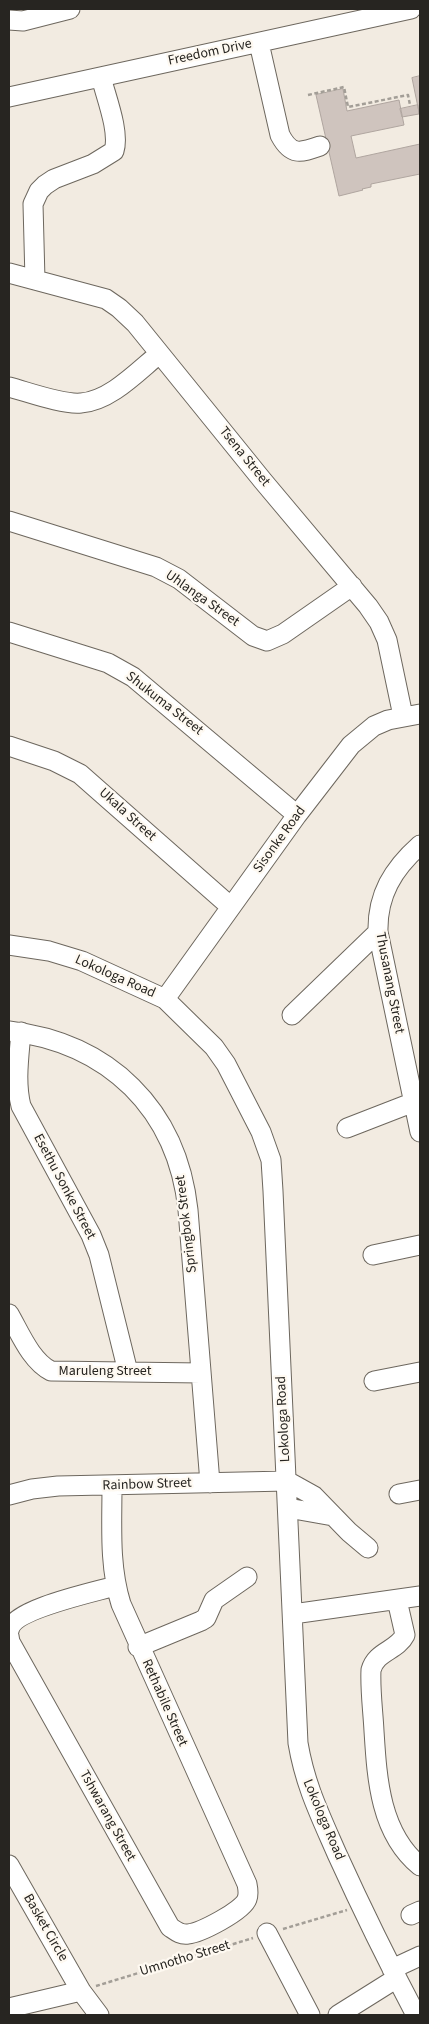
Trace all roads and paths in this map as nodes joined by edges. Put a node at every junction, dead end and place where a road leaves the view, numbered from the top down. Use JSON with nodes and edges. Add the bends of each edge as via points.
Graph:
{"nodes":[{"id":1,"x":70,"y":9,"type":"edge"},
{"id":2,"x":411,"y":9,"type":"edge"},
{"id":3,"x":9,"y":20,"type":"edge"},
{"id":4,"x":259,"y":43,"type":"junction"},
{"id":5,"x":100,"y":77,"type":"junction"},
{"id":6,"x":308,"y":95,"type":"dead end"},
{"id":7,"x":9,"y":97,"type":"edge"},
{"id":8,"x":410,"y":105,"type":"dead end"},
{"id":9,"x":320,"y":146,"type":"dead end"},
{"id":10,"x":9,"y":273,"type":"edge"},
{"id":11,"x":35,"y":280,"type":"junction"},
{"id":12,"x":159,"y":354,"type":"junction"},
{"id":13,"x":9,"y":387,"type":"edge"},
{"id":14,"x":9,"y":521,"type":"edge"},
{"id":15,"x":352,"y":586,"type":"junction"},
{"id":16,"x":9,"y":632,"type":"edge"},
{"id":17,"x":412,"y":715,"type":"edge"},
{"id":18,"x":9,"y":746,"type":"edge"},
{"id":19,"x":297,"y":815,"type":"junction"},
{"id":20,"x":420,"y":845,"type":"edge"},
{"id":21,"x":231,"y":907,"type":"junction"},
{"id":22,"x":378,"y":932,"type":"junction"},
{"id":23,"x":9,"y":946,"type":"edge"},
{"id":24,"x":165,"y":999,"type":"junction"},
{"id":25,"x":292,"y":1015,"type":"dead end"},
{"id":26,"x":15,"y":1032,"type":"edge"},
{"id":27,"x":414,"y":1102,"type":"junction"},
{"id":28,"x":347,"y":1128,"type":"dead end"},
{"id":29,"x":420,"y":1132,"type":"edge"},
{"id":30,"x":420,"y":1245,"type":"edge"},
{"id":31,"x":373,"y":1255,"type":"dead end"},
{"id":32,"x":9,"y":1314,"type":"edge"},
{"id":33,"x":128,"y":1372,"type":"junction"},
{"id":34,"x":420,"y":1372,"type":"edge"},
{"id":35,"x":201,"y":1373,"type":"junction"},
{"id":36,"x":374,"y":1381,"type":"dead end"},
{"id":37,"x":287,"y":1481,"type":"junction"},
{"id":38,"x":210,"y":1483,"type":"junction"},
{"id":39,"x":112,"y":1486,"type":"junction"},
{"id":40,"x":420,"y":1490,"type":"edge"},
{"id":41,"x":399,"y":1494,"type":"dead end"},
{"id":42,"x":9,"y":1496,"type":"edge"},
{"id":43,"x":288,"y":1508,"type":"junction"},
{"id":44,"x":333,"y":1516,"type":"junction"},
{"id":45,"x":368,"y":1548,"type":"dead end"},
{"id":46,"x":247,"y":1577,"type":"dead end"},
{"id":47,"x":115,"y":1586,"type":"junction"},
{"id":48,"x":420,"y":1596,"type":"edge"},
{"id":49,"x":397,"y":1600,"type":"junction"},
{"id":50,"x":293,"y":1614,"type":"junction"},
{"id":51,"x":9,"y":1631,"type":"edge"},
{"id":52,"x":9,"y":1636,"type":"edge"},
{"id":53,"x":138,"y":1647,"type":"junction"},
{"id":54,"x":9,"y":1865,"type":"edge"},
{"id":55,"x":420,"y":1866,"type":"edge"},
{"id":56,"x":360,"y":1906,"type":"junction"},
{"id":57,"x":240,"y":1908,"type":"joint"},
{"id":58,"x":267,"y":1933,"type":"junction"},
{"id":59,"x":420,"y":1956,"type":"edge"},
{"id":60,"x":394,"y":1973,"type":"junction"},
{"id":61,"x":81,"y":1991,"type":"junction"},
{"id":62,"x":9,"y":2008,"type":"edge"},
{"id":63,"x":99,"y":2015,"type":"edge"},
{"id":64,"x":310,"y":2015,"type":"edge"},
{"id":65,"x":338,"y":2015,"type":"edge"},
{"id":66,"x":416,"y":2015,"type":"edge"}],
"edges":[{"from":1,"to":3,"type":"street","via":[[23,21]]},
{"from":2,"to":4,"type":"street","name":"Freedom Drive"},
{"from":4,"to":5,"type":"street","name":"Freedom Drive"},
{"from":4,"to":9,"type":"street","via":[[284,144],[297,152]]},
{"from":5,"to":7,"type":"street","name":"Freedom Drive"},
{"from":5,"to":11,"type":"street","via":[[114,126],[114,151],[93,164],[54,179],[39,191],[33,204]]},
{"from":6,"to":8,"type":"path","via":[[344,87],[348,107],[408,95]]},
{"from":10,"to":11,"type":"street","name":"Tsena Street"},
{"from":11,"to":12,"type":"street","name":"Tsena Street","via":[[106,299],[136,323]]},
{"from":12,"to":13,"type":"street","via":[[118,387],[91,402],[79,404]]},
{"from":12,"to":15,"type":"street","name":"Tsena Street"},
{"from":14,"to":15,"type":"street","name":"Uhlanga Street","via":[[156,567],[179,579],[253,636],[267,641],[284,634]]},
{"from":15,"to":17,"type":"street","name":"Tsena Street","via":[[379,622]]},
{"from":16,"to":19,"type":"street","name":"Shukuma Street","via":[[108,663],[133,677]]},
{"from":17,"to":19,"type":"street","name":"Sisonke Road","via":[[374,726],[351,745]]},
{"from":18,"to":21,"type":"street","name":"Ukala Street","via":[[80,774]]},
{"from":19,"to":21,"type":"street","name":"Sisonke Road"},
{"from":20,"to":22,"type":"street","name":"Thusanang Street","via":[[394,874],[382,895]]},
{"from":21,"to":24,"type":"street","name":"Sisonke Road"},
{"from":22,"to":25,"type":"street"},
{"from":22,"to":27,"type":"street","name":"Thusanang Street"},
{"from":23,"to":24,"type":"street","name":"Lokologa Road","via":[[49,951],[82,961]]},
{"from":24,"to":37,"type":"street","name":"Lokologa Road","via":[[214,1047],[226,1064],[261,1132],[271,1160]]},
{"from":26,"to":33,"type":"street","name":"Esethu Sonke Street","via":[[21,1106],[91,1235],[99,1255]]},
{"from":26,"to":35,"type":"street","name":"Springbok Street","via":[[62,1044],[102,1063],[134,1089],[164,1128],[175,1150],[186,1188]]},
{"from":27,"to":28,"type":"street"},
{"from":27,"to":29,"type":"street","name":"Thusanang Street"},
{"from":30,"to":31,"type":"street"},
{"from":32,"to":33,"type":"street","name":"Maruleng Street","via":[[42,1367],[51,1371]]},
{"from":33,"to":35,"type":"street","name":"Maruleng Street"},
{"from":34,"to":36,"type":"street"},
{"from":35,"to":38,"type":"street","name":"Springbok Street"},
{"from":37,"to":38,"type":"street","name":"Rainbow Street"},
{"from":37,"to":43,"type":"street","name":"Lokologa Road"},
{"from":37,"to":44,"type":"street","via":[[314,1496]]},
{"from":38,"to":39,"type":"street","name":"Rainbow Street"},
{"from":39,"to":42,"type":"street","name":"Rainbow Street","via":[[58,1486]]},
{"from":39,"to":47,"type":"street","name":"Rethabile Street"},
{"from":40,"to":41,"type":"street"},
{"from":43,"to":44,"type":"street"},
{"from":43,"to":50,"type":"street","name":"Lokologa Road"},
{"from":44,"to":45,"type":"street"},
{"from":46,"to":53,"type":"street","via":[[214,1600],[202,1622]]},
{"from":47,"to":51,"type":"street","via":[[38,1608],[15,1620]]},
{"from":47,"to":53,"type":"street","name":"Rethabile Street"},
{"from":48,"to":49,"type":"street"},
{"from":49,"to":50,"type":"street"},
{"from":49,"to":55,"type":"street","via":[[405,1636],[379,1656],[370,1670],[377,1774],[384,1811],[393,1831],[405,1851]]},
{"from":50,"to":56,"type":"street","name":"Lokologa Road","via":[[298,1742],[303,1771]]},
{"from":52,"to":57,"type":"street","name":"Tshwarang Street","via":[[170,1927],[176,1932],[197,1932]]},
{"from":53,"to":57,"type":"street","name":"Rethabile Street","via":[[247,1884],[248,1899]]},
{"from":54,"to":61,"type":"street","name":"Basket Circle"},
{"from":56,"to":58,"type":"path","name":"Umnotho Street"},
{"from":56,"to":60,"type":"street","name":"Lokologa Road"},
{"from":58,"to":61,"type":"path","name":"Umnotho Street"},
{"from":58,"to":64,"type":"street"},
{"from":59,"to":60,"type":"street"},
{"from":60,"to":65,"type":"street"},
{"from":60,"to":66,"type":"street","name":"Lokologa Road"},
{"from":61,"to":62,"type":"street"},
{"from":61,"to":63,"type":"street","name":"Basket Circle"}]}
